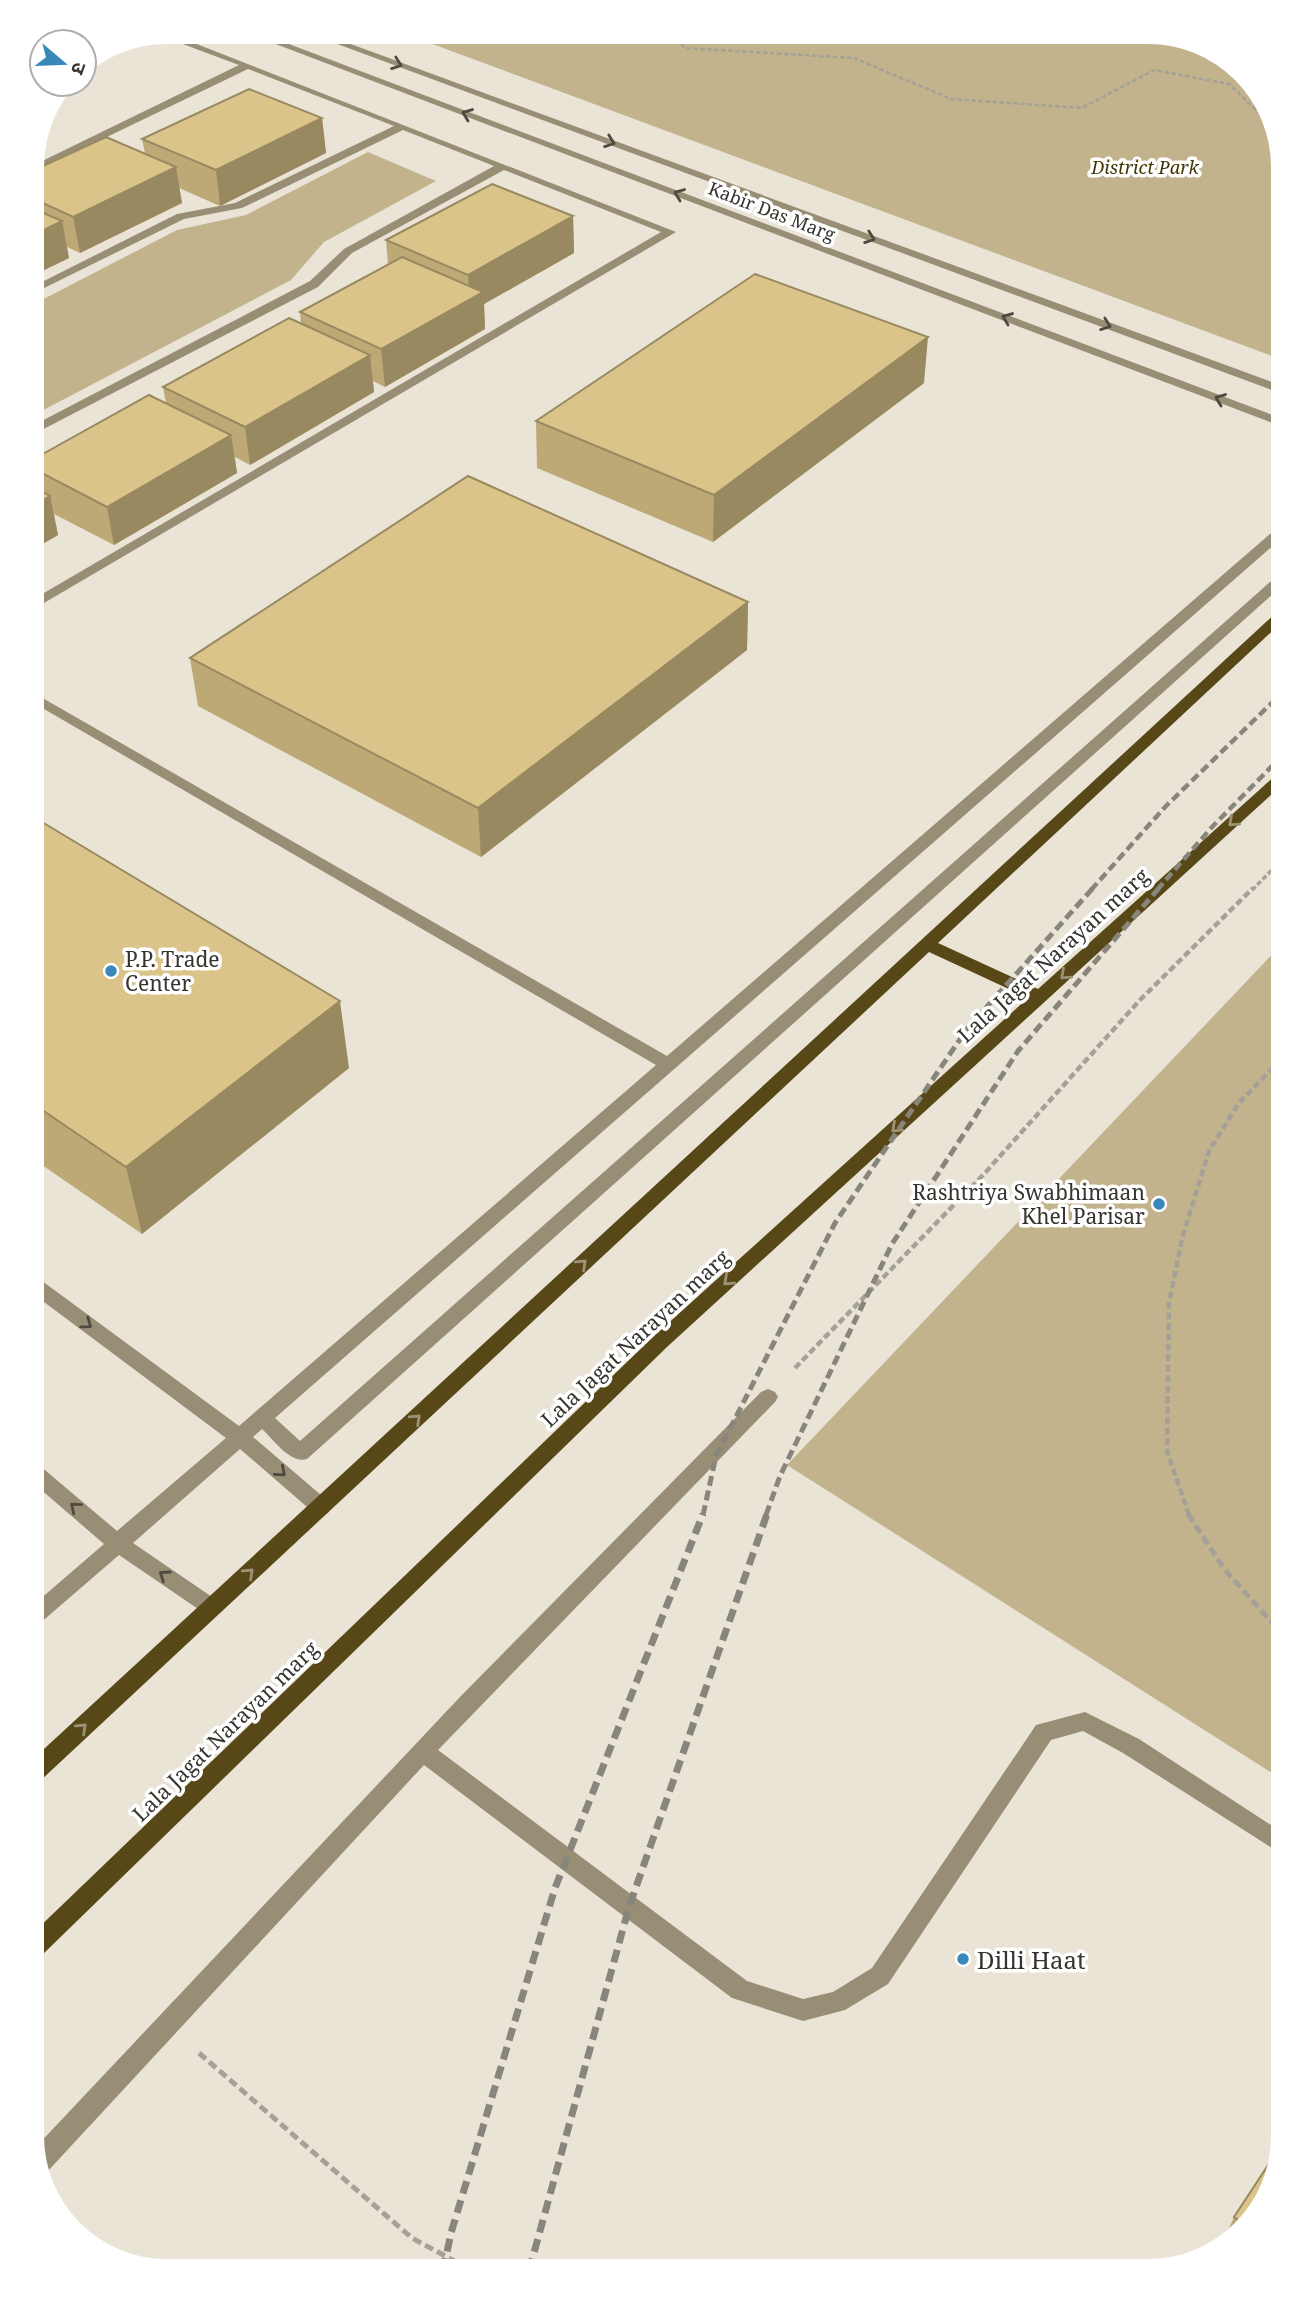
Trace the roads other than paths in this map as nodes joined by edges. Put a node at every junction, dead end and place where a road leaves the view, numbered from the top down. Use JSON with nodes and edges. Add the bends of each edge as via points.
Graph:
{"nodes":[{"id":1,"x":191,"y":44,"type":"edge"},
{"id":2,"x":280,"y":44,"type":"edge"},
{"id":3,"x":343,"y":44,"type":"edge"},
{"id":4,"x":248,"y":65,"type":"junction"},
{"id":5,"x":401,"y":127,"type":"junction"},
{"id":6,"x":44,"y":164,"type":"edge"},
{"id":7,"x":503,"y":166,"type":"junction"},
{"id":8,"x":44,"y":285,"type":"edge"},
{"id":9,"x":1271,"y":386,"type":"edge"},
{"id":10,"x":1271,"y":418,"type":"edge"},
{"id":11,"x":44,"y":425,"type":"edge"},
{"id":12,"x":1271,"y":540,"type":"edge"},
{"id":13,"x":1271,"y":589,"type":"edge"},
{"id":14,"x":44,"y":599,"type":"edge"},
{"id":15,"x":1271,"y":625,"type":"edge"},
{"id":16,"x":44,"y":703,"type":"edge"},
{"id":17,"x":1271,"y":794,"type":"edge"},
{"id":18,"x":927,"y":944,"type":"junction"},
{"id":19,"x":1041,"y":997,"type":"junction"},
{"id":20,"x":669,"y":1065,"type":"junction"},
{"id":21,"x":44,"y":1292,"type":"edge"},
{"id":22,"x":768,"y":1396,"type":"road end"},
{"id":23,"x":264,"y":1419,"type":"junction"},
{"id":24,"x":242,"y":1438,"type":"junction"},
{"id":25,"x":44,"y":1481,"type":"edge"},
{"id":26,"x":321,"y":1507,"type":"junction"},
{"id":27,"x":117,"y":1543,"type":"junction"},
{"id":28,"x":44,"y":1607,"type":"edge"},
{"id":29,"x":211,"y":1607,"type":"junction"},
{"id":30,"x":423,"y":1752,"type":"junction"},
{"id":31,"x":44,"y":1763,"type":"edge"},
{"id":32,"x":1271,"y":1837,"type":"edge"},
{"id":33,"x":44,"y":1937,"type":"edge"},
{"id":34,"x":45,"y":2155,"type":"edge"}],
"edges":[{"from":1,"to":4,"type":"street"},
{"from":10,"to":2,"type":"street","name":"Kabir Das Marg","one_way":true},
{"from":3,"to":9,"type":"street","name":"Kabir Das Marg","one_way":true},
{"from":4,"to":5,"type":"street"},
{"from":4,"to":6,"type":"street"},
{"from":5,"to":7,"type":"street"},
{"from":5,"to":8,"type":"street","via":[[239,206],[181,216]]},
{"from":7,"to":11,"type":"street","via":[[348,251],[314,284]]},
{"from":7,"to":14,"type":"street","via":[[670,232]]},
{"from":12,"to":20,"type":"street"},
{"from":13,"to":23,"type":"street","via":[[300,1453]]},
{"from":15,"to":18,"type":"main road"},
{"from":16,"to":20,"type":"street"},
{"from":17,"to":19,"type":"main road","name":"Lala Jagat Narayan marg","one_way":true},
{"from":18,"to":19,"type":"main road"},
{"from":26,"to":18,"type":"main road","one_way":true},
{"from":19,"to":33,"type":"main road","name":"Lala Jagat Narayan marg","one_way":true,"via":[[660,1342]]},
{"from":20,"to":23,"type":"street"},
{"from":21,"to":24,"type":"street","one_way":true},
{"from":22,"to":30,"type":"street"},
{"from":23,"to":24,"type":"street"},
{"from":24,"to":26,"type":"street","one_way":true},
{"from":24,"to":27,"type":"street"},
{"from":27,"to":25,"type":"street","one_way":true},
{"from":29,"to":26,"type":"main road","one_way":true},
{"from":27,"to":28,"type":"street"},
{"from":29,"to":27,"type":"street","one_way":true},
{"from":31,"to":29,"type":"main road","one_way":true},
{"from":30,"to":32,"type":"street","via":[[740,1990],[803,2010],[837,2002],[880,1976],[1044,1732],[1085,1721]]},
{"from":30,"to":34,"type":"street"}]}
